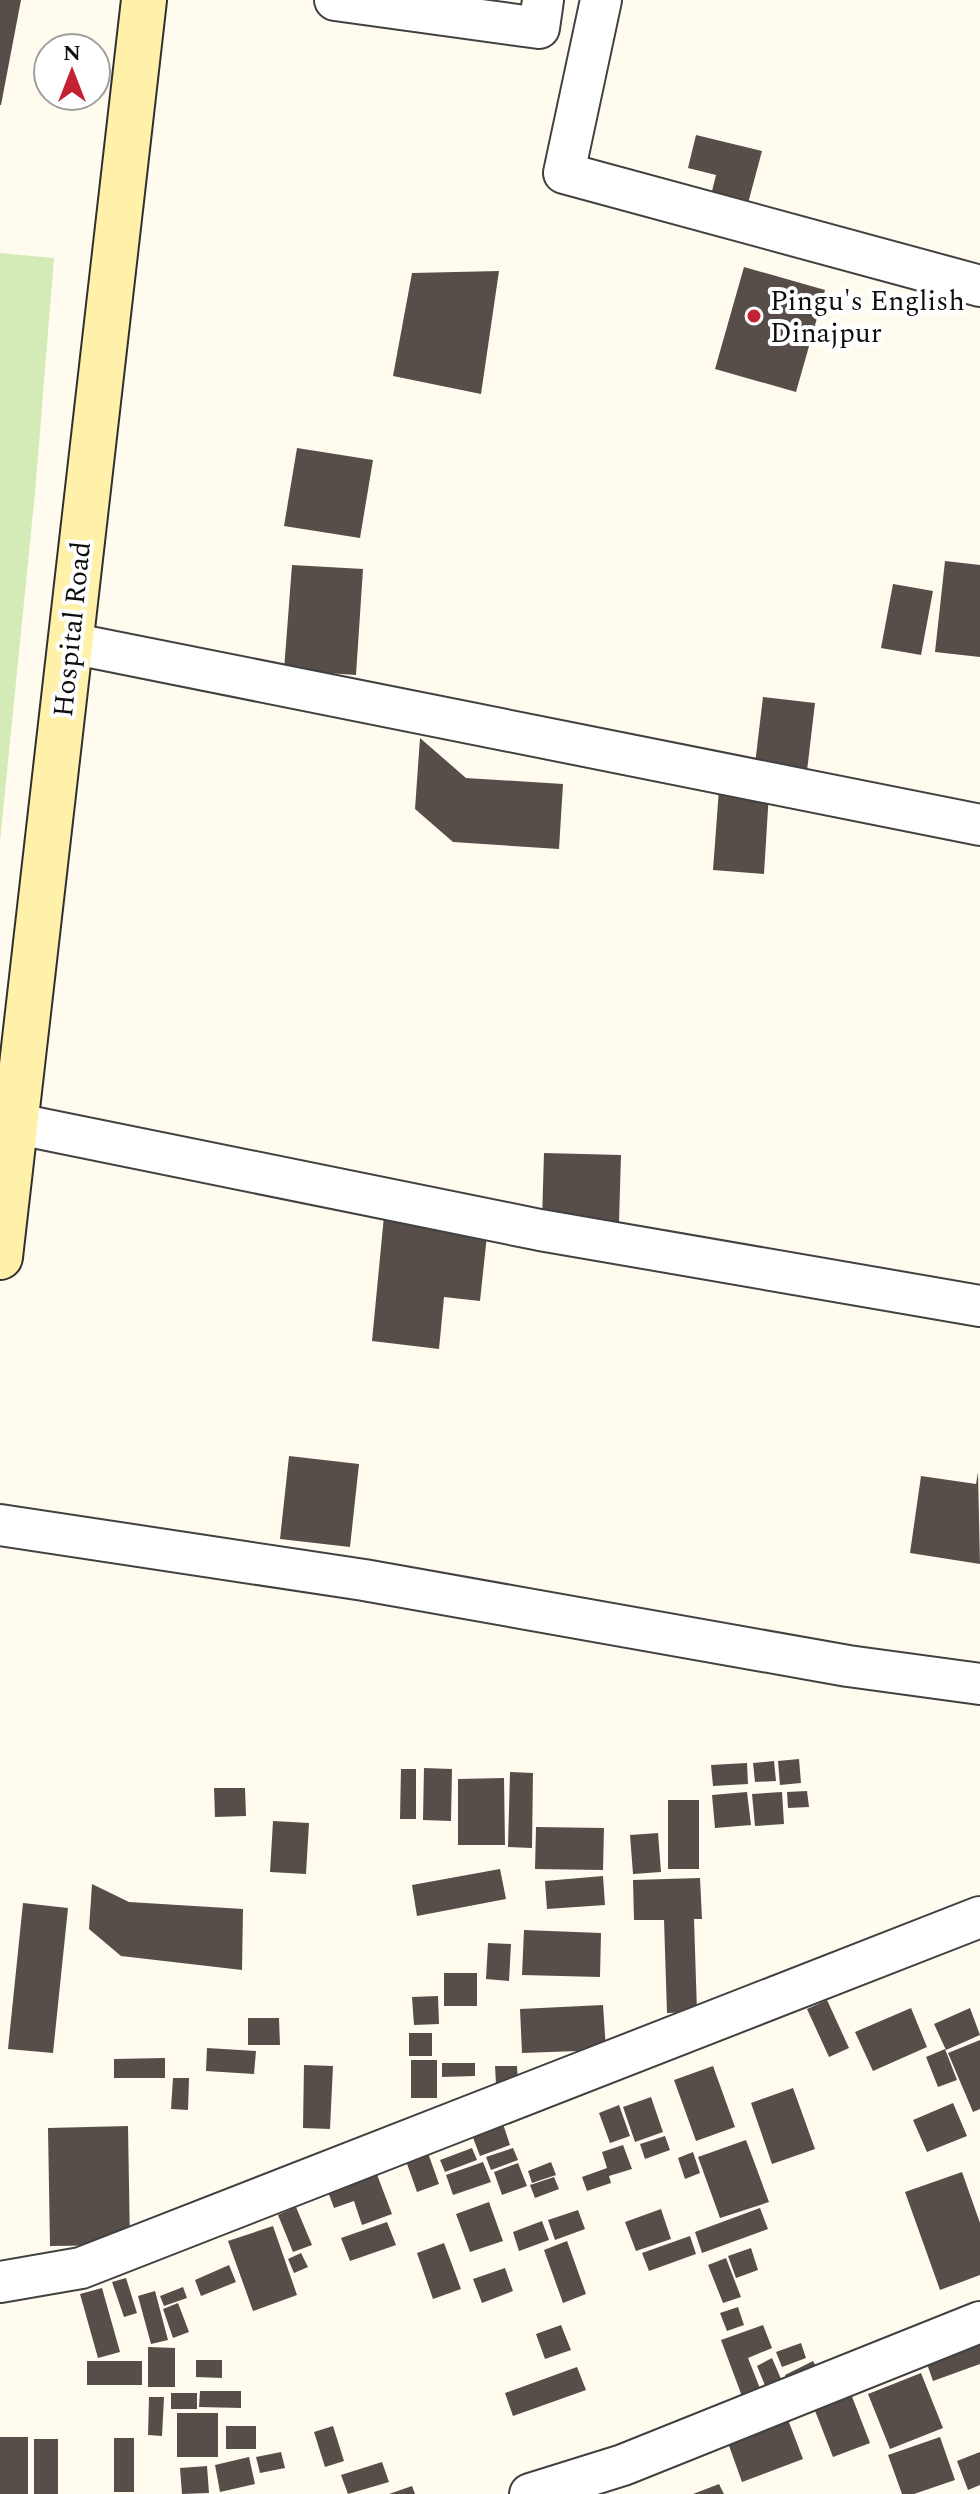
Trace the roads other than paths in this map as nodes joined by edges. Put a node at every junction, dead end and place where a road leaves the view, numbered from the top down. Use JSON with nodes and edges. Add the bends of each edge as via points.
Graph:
{"nodes":[{"id":1,"x":144,"y":0,"type":"edge"},
{"id":2,"x":335,"y":0,"type":"edge"},
{"id":3,"x":543,"y":0,"type":"edge"},
{"id":4,"x":601,"y":0,"type":"edge"},
{"id":5,"x":980,"y":286,"type":"edge"},
{"id":6,"x":70,"y":643,"type":"junction"},
{"id":7,"x":980,"y":825,"type":"edge"},
{"id":8,"x":13,"y":1123,"type":"junction"},
{"id":9,"x":0,"y":1257,"type":"edge"},
{"id":10,"x":980,"y":1306,"type":"edge"},
{"id":11,"x":0,"y":1525,"type":"edge"},
{"id":12,"x":980,"y":1684,"type":"edge"},
{"id":13,"x":980,"y":1917,"type":"edge"},
{"id":14,"x":0,"y":2282,"type":"edge"},
{"id":15,"x":980,"y":2322,"type":"edge"},
{"id":16,"x":530,"y":2494,"type":"edge"}],
"edges":[{"from":1,"to":6,"type":"main road","name":"Hospital Road"},
{"from":2,"to":3,"type":"street","via":[[539,28]]},
{"from":4,"to":5,"type":"street","via":[[564,173]]},
{"from":6,"to":7,"type":"street"},
{"from":6,"to":8,"type":"main road","name":"Hospital Road"},
{"from":8,"to":9,"type":"main road","name":"Hospital Road"},
{"from":8,"to":10,"type":"street","via":[[540,1230]]},
{"from":11,"to":12,"type":"street","via":[[364,1580],[816,1661]]},
{"from":13,"to":14,"type":"street","via":[[81,2268]]},
{"from":15,"to":16,"type":"street","via":[[623,2465]]}]}
